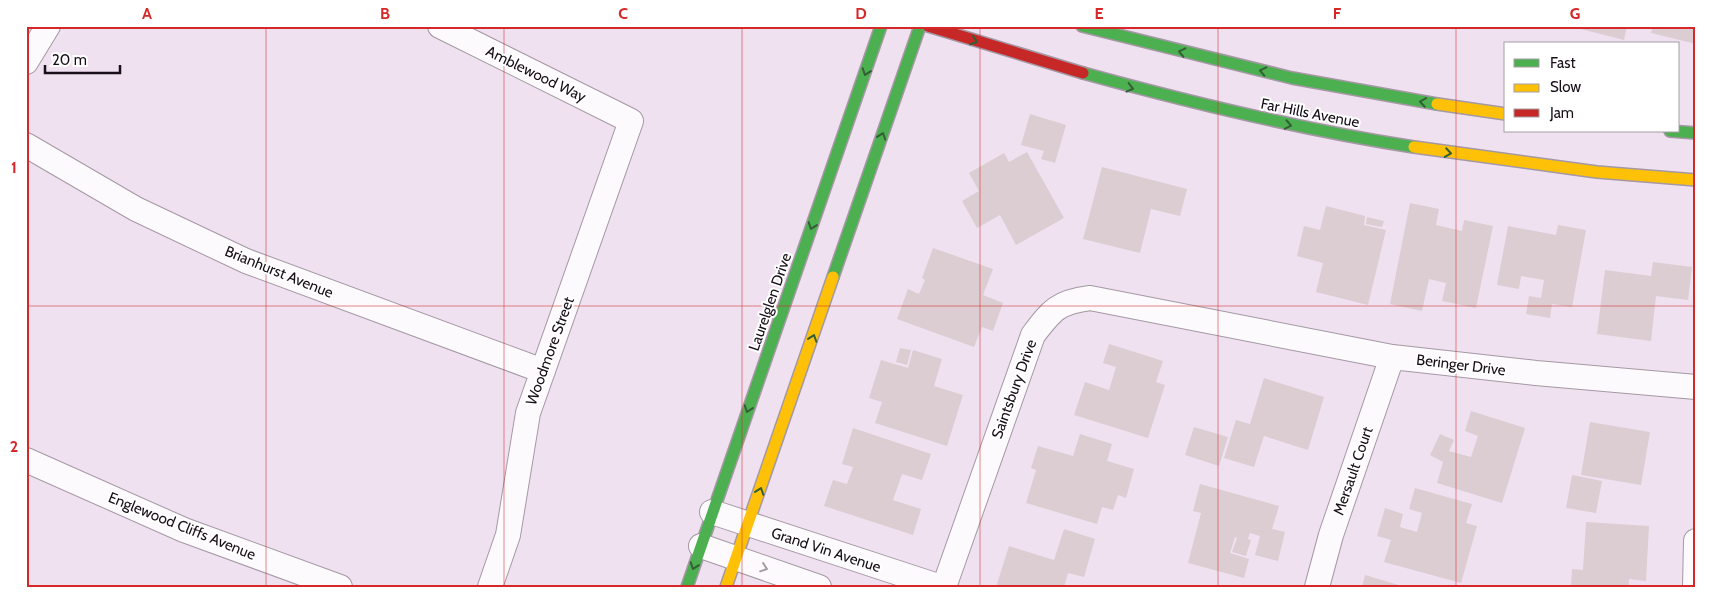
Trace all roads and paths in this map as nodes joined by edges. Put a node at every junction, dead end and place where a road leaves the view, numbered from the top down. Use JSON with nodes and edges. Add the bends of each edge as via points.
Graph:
{"nodes":[{"id":1,"x":48,"y":26,"type":"edge"},
{"id":2,"x":440,"y":26,"type":"edge"},
{"id":3,"x":881,"y":26,"type":"edge"},
{"id":4,"x":920,"y":26,"type":"edge"},
{"id":5,"x":928,"y":26,"type":"edge"},
{"id":6,"x":1082,"y":26,"type":"edge"},
{"id":7,"x":26,"y":62,"type":"edge"},
{"id":8,"x":1504,"y":114,"type":"edge"},
{"id":9,"x":631,"y":121,"type":"joint"},
{"id":10,"x":1680,"y":132,"type":"edge"},
{"id":11,"x":1696,"y":133,"type":"edge"},
{"id":12,"x":26,"y":146,"type":"edge"},
{"id":13,"x":1696,"y":180,"type":"edge"},
{"id":14,"x":1228,"y":326,"type":"joint"},
{"id":15,"x":1392,"y":357,"type":"junction"},
{"id":16,"x":543,"y":371,"type":"junction"},
{"id":17,"x":1696,"y":387,"type":"edge"},
{"id":18,"x":26,"y":460,"type":"edge"},
{"id":19,"x":712,"y":512,"type":"junction"},
{"id":20,"x":748,"y":524,"type":"junction"},
{"id":21,"x":1696,"y":541,"type":"edge"},
{"id":22,"x":701,"y":546,"type":"junction"},
{"id":23,"x":736,"y":558,"type":"junction"},
{"id":24,"x":340,"y":587,"type":"edge"},
{"id":25,"x":490,"y":587,"type":"edge"},
{"id":26,"x":687,"y":587,"type":"edge"},
{"id":27,"x":726,"y":587,"type":"edge"},
{"id":28,"x":819,"y":587,"type":"edge"},
{"id":29,"x":942,"y":587,"type":"edge"},
{"id":30,"x":1317,"y":587,"type":"edge"},
{"id":31,"x":1695,"y":587,"type":"edge"}],
"edges":[{"from":1,"to":7,"type":"street"},
{"from":2,"to":9,"type":"street","name":"Amblewood Way"},
{"from":3,"to":19,"type":"main road","name":"Laurelglen Drive","one_way":true},
{"from":20,"to":4,"type":"main road","one_way":true},
{"from":5,"to":13,"type":"main road","name":"Far Hills Avenue","one_way":true,"via":[[1124,86],[1285,124],[1466,156]]},
{"from":8,"to":6,"type":"main road","name":"Far Hills Avenue","one_way":true,"via":[[1328,85]]},
{"from":9,"to":16,"type":"street","name":"Woodmore Street"},
{"from":10,"to":11,"type":"main road"},
{"from":12,"to":16,"type":"street","name":"Brianhurst Avenue","via":[[136,209],[246,261]]},
{"from":14,"to":15,"type":"street","name":"Beringer Drive"},
{"from":14,"to":29,"type":"street","name":"Saintsbury Drive","via":[[1090,298],[1070,300],[1051,310],[1034,335]]},
{"from":15,"to":17,"type":"street","name":"Beringer Drive"},
{"from":15,"to":30,"type":"street","name":"Mersault Court","via":[[1331,535]]},
{"from":16,"to":25,"type":"street","name":"Woodmore Street","via":[[528,413],[508,535]]},
{"from":18,"to":24,"type":"street","name":"Englewood Cliffs Avenue","via":[[184,530]]},
{"from":19,"to":20,"type":"street","name":"Grand Vin Avenue"},
{"from":19,"to":22,"type":"main road","name":"Laurelglen Drive"},
{"from":20,"to":23,"type":"main road"},
{"from":20,"to":29,"type":"street","name":"Grand Vin Avenue"},
{"from":21,"to":31,"type":"street"},
{"from":22,"to":23,"type":"street"},
{"from":22,"to":26,"type":"main road","name":"Laurelglen Drive","one_way":true},
{"from":23,"to":27,"type":"main road"},
{"from":23,"to":28,"type":"street","one_way":true}]}
